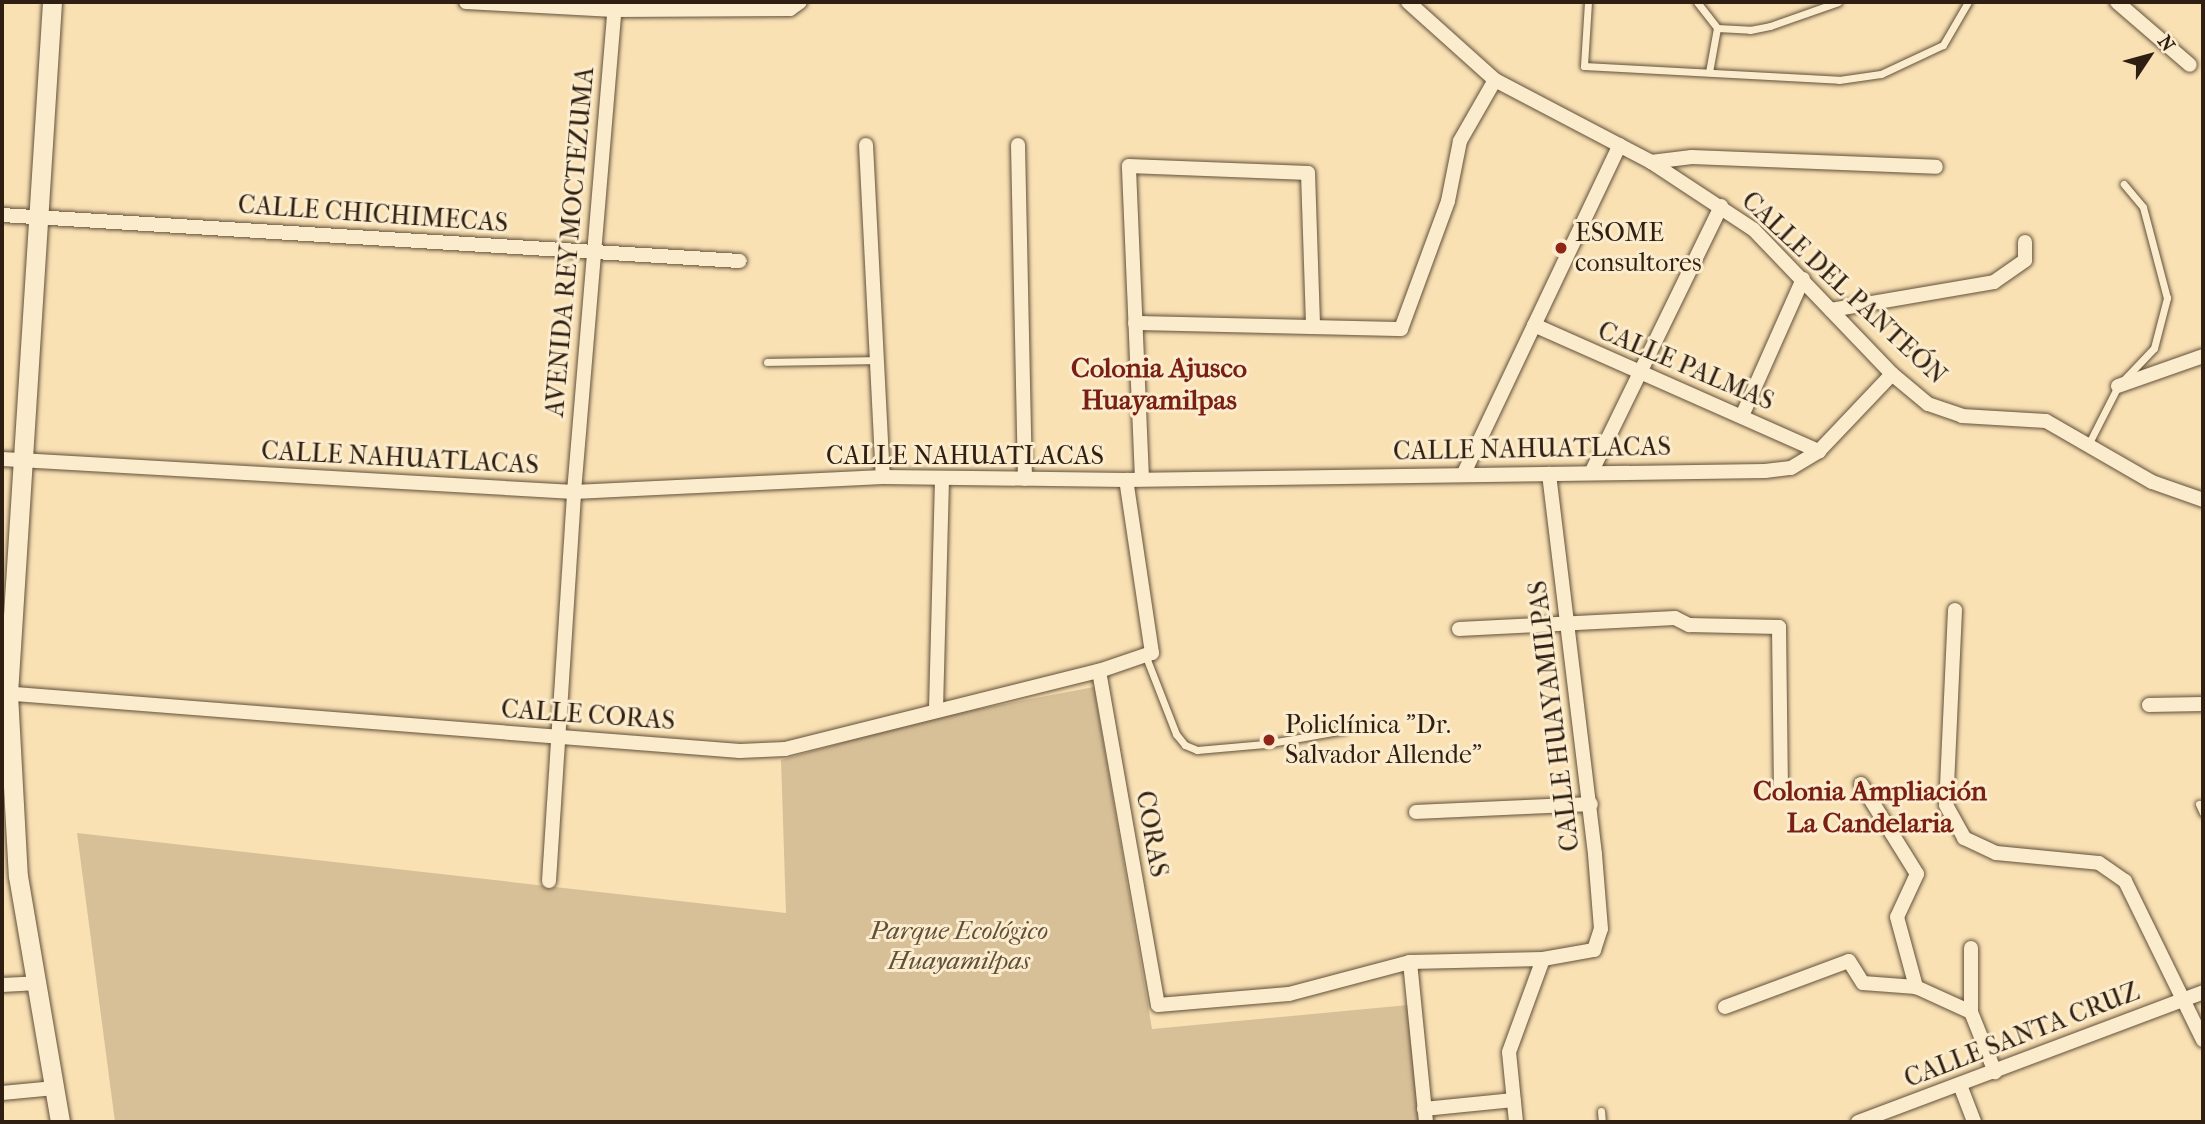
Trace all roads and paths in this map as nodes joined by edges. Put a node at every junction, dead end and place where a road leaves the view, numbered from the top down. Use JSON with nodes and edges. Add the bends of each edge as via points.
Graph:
{"nodes":[{"id":1,"x":52,"y":2,"type":"edge"},
{"id":2,"x":466,"y":2,"type":"edge"},
{"id":3,"x":800,"y":2,"type":"edge"},
{"id":4,"x":1408,"y":2,"type":"edge"},
{"id":5,"x":1588,"y":2,"type":"edge"},
{"id":6,"x":1697,"y":2,"type":"edge"},
{"id":7,"x":1838,"y":2,"type":"edge"},
{"id":8,"x":1968,"y":2,"type":"edge"},
{"id":9,"x":2117,"y":2,"type":"edge"},
{"id":10,"x":615,"y":6,"type":"edge"},
{"id":11,"x":1717,"y":27,"type":"junction"},
{"id":12,"x":2190,"y":65,"type":"dead end"},
{"id":13,"x":1709,"y":72,"type":"junction"},
{"id":14,"x":1495,"y":80,"type":"junction"},
{"id":15,"x":866,"y":145,"type":"dead end"},
{"id":16,"x":1018,"y":145,"type":"dead end"},
{"id":17,"x":1619,"y":145,"type":"junction"},
{"id":18,"x":1651,"y":162,"type":"junction"},
{"id":19,"x":1936,"y":167,"type":"dead end"},
{"id":20,"x":2124,"y":184,"type":"dead end"},
{"id":21,"x":1721,"y":206,"type":"junction"},
{"id":22,"x":2,"y":215,"type":"edge"},
{"id":23,"x":37,"y":218,"type":"junction"},
{"id":24,"x":2025,"y":242,"type":"dead end"},
{"id":25,"x":594,"y":252,"type":"junction"},
{"id":26,"x":740,"y":261,"type":"dead end"},
{"id":27,"x":1804,"y":279,"type":"junction"},
{"id":28,"x":1831,"y":310,"type":"junction"},
{"id":29,"x":1135,"y":323,"type":"junction"},
{"id":30,"x":1534,"y":325,"type":"junction"},
{"id":31,"x":1314,"y":327,"type":"junction"},
{"id":32,"x":2203,"y":356,"type":"edge"},
{"id":33,"x":877,"y":360,"type":"junction"},
{"id":34,"x":767,"y":362,"type":"dead end"},
{"id":35,"x":1637,"y":374,"type":"junction"},
{"id":36,"x":1892,"y":374,"type":"junction"},
{"id":37,"x":2118,"y":386,"type":"junction"},
{"id":38,"x":1742,"y":416,"type":"junction"},
{"id":39,"x":2088,"y":445,"type":"junction"},
{"id":40,"x":1819,"y":451,"type":"junction"},
{"id":41,"x":12,"y":460,"type":"edge"},
{"id":42,"x":1591,"y":472,"type":"junction"},
{"id":43,"x":1464,"y":473,"type":"junction"},
{"id":44,"x":1549,"y":474,"type":"junction"},
{"id":45,"x":883,"y":477,"type":"junction"},
{"id":46,"x":942,"y":478,"type":"junction"},
{"id":47,"x":1025,"y":479,"type":"junction"},
{"id":48,"x":1142,"y":479,"type":"junction"},
{"id":49,"x":1126,"y":480,"type":"junction"},
{"id":50,"x":574,"y":492,"type":"junction"},
{"id":51,"x":2203,"y":500,"type":"edge"},
{"id":52,"x":1955,"y":610,"type":"dead end"},
{"id":53,"x":1568,"y":625,"type":"junction"},
{"id":54,"x":1460,"y":629,"type":"dead end"},
{"id":55,"x":1149,"y":651,"type":"junction"},
{"id":56,"x":1099,"y":671,"type":"junction"},
{"id":57,"x":5,"y":694,"type":"edge"},
{"id":58,"x":2203,"y":704,"type":"edge"},
{"id":59,"x":2149,"y":705,"type":"dead end"},
{"id":60,"x":936,"y":709,"type":"junction"},
{"id":61,"x":1344,"y":730,"type":"dead end"},
{"id":62,"x":561,"y":737,"type":"junction"},
{"id":63,"x":1861,"y":784,"type":"dead end"},
{"id":64,"x":1781,"y":790,"type":"dead end"},
{"id":65,"x":1591,"y":804,"type":"junction"},
{"id":66,"x":2199,"y":804,"type":"dead end"},
{"id":67,"x":1416,"y":812,"type":"dead end"},
{"id":68,"x":2203,"y":813,"type":"edge"},
{"id":69,"x":10,"y":876,"type":"edge"},
{"id":70,"x":549,"y":881,"type":"dead end"},
{"id":71,"x":1971,"y":948,"type":"dead end"},
{"id":72,"x":1543,"y":959,"type":"junction"},
{"id":73,"x":1410,"y":962,"type":"junction"},
{"id":74,"x":38,"y":983,"type":"junction"},
{"id":75,"x":2,"y":985,"type":"edge"},
{"id":76,"x":1916,"y":987,"type":"junction"},
{"id":77,"x":2203,"y":992,"type":"edge"},
{"id":78,"x":2185,"y":999,"type":"junction"},
{"id":79,"x":1724,"y":1007,"type":"dead end"},
{"id":80,"x":1971,"y":1012,"type":"junction"},
{"id":81,"x":2203,"y":1040,"type":"edge"},
{"id":82,"x":1995,"y":1072,"type":"junction"},
{"id":83,"x":1960,"y":1085,"type":"junction"},
{"id":84,"x":55,"y":1088,"type":"junction"},
{"id":85,"x":2,"y":1093,"type":"edge"},
{"id":86,"x":1514,"y":1100,"type":"junction"},
{"id":87,"x":1601,"y":1111,"type":"dead end"},
{"id":88,"x":1425,"y":1116,"type":"edge"},
{"id":89,"x":60,"y":1122,"type":"edge"},
{"id":90,"x":1516,"y":1122,"type":"edge"},
{"id":91,"x":1602,"y":1122,"type":"edge"},
{"id":92,"x":1858,"y":1122,"type":"edge"},
{"id":93,"x":1974,"y":1122,"type":"edge"}],
"edges":[{"from":1,"to":23,"type":"street"},
{"from":2,"to":10,"type":"street"},
{"from":3,"to":10,"type":"street","via":[[790,9]]},
{"from":4,"to":14,"type":"street","name":"CALLE DEL PANTEÓN"},
{"from":5,"to":13,"type":"lane","via":[[1584,66]]},
{"from":6,"to":11,"type":"lane"},
{"from":7,"to":11,"type":"lane","via":[[1750,30]]},
{"from":8,"to":13,"type":"lane","via":[[1942,45],[1881,74],[1839,80]]},
{"from":9,"to":12,"type":"street"},
{"from":10,"to":25,"type":"street","name":"AVENIDA REY MOCTEZUMA"},
{"from":11,"to":13,"type":"lane"},
{"from":14,"to":17,"type":"street","name":"CALLE DEL PANTEÓN"},
{"from":14,"to":31,"type":"street","via":[[1460,141],[1448,201],[1401,329]]},
{"from":15,"to":33,"type":"street"},
{"from":16,"to":47,"type":"street"},
{"from":17,"to":18,"type":"street","name":"CALLE DEL PANTEÓN"},
{"from":17,"to":30,"type":"street"},
{"from":18,"to":19,"type":"street","via":[[1692,157]]},
{"from":18,"to":21,"type":"street","name":"CALLE DEL PANTEÓN"},
{"from":20,"to":37,"type":"lane","via":[[2143,208],[2167,298],[2154,348]]},
{"from":21,"to":27,"type":"street","name":"CALLE DEL PANTEÓN","via":[[1754,230]]},
{"from":21,"to":35,"type":"street"},
{"from":22,"to":23,"type":"street","name":"CALLE CHICHIMECAS"},
{"from":23,"to":25,"type":"street","name":"CALLE CHICHIMECAS"},
{"from":23,"to":41,"type":"street"},
{"from":24,"to":28,"type":"street","via":[[2025,260],[1994,282]]},
{"from":25,"to":26,"type":"street","name":"CALLE CHICHIMECAS"},
{"from":25,"to":50,"type":"street","name":"AVENIDA REY MOCTEZUMA"},
{"from":27,"to":28,"type":"street","name":"CALLE DEL PANTEÓN"},
{"from":27,"to":38,"type":"street"},
{"from":28,"to":36,"type":"street","name":"CALLE DEL PANTEÓN"},
{"from":29,"to":31,"type":"street"},
{"from":29,"to":31,"type":"street","via":[[1129,166],[1308,173]]},
{"from":29,"to":48,"type":"street"},
{"from":30,"to":35,"type":"street","name":"CALLE PALMAS"},
{"from":30,"to":43,"type":"street"},
{"from":32,"to":37,"type":"street"},
{"from":33,"to":34,"type":"lane"},
{"from":33,"to":45,"type":"street"},
{"from":35,"to":38,"type":"street","name":"CALLE PALMAS"},
{"from":35,"to":42,"type":"street"},
{"from":36,"to":39,"type":"street","name":"CALLE DEL PANTEÓN","via":[[1944,411],[2046,421]]},
{"from":36,"to":40,"type":"street","name":"CALLE NAHUATLACAS"},
{"from":37,"to":39,"type":"lane"},
{"from":38,"to":40,"type":"street","name":"CALLE PALMAS"},
{"from":39,"to":51,"type":"street","name":"CALLE DEL PANTEÓN","via":[[2152,482]]},
{"from":40,"to":42,"type":"street","name":"CALLE NAHUATLACAS","via":[[1791,468],[1765,471]]},
{"from":41,"to":50,"type":"street","name":"CALLE NAHUATLACAS"},
{"from":41,"to":57,"type":"street"},
{"from":42,"to":44,"type":"street","name":"CALLE NAHUATLACAS"},
{"from":43,"to":44,"type":"street","name":"CALLE NAHUATLACAS"},
{"from":43,"to":48,"type":"street","name":"CALLE NAHUATLACAS"},
{"from":44,"to":53,"type":"street","name":"CALLE HUAYAMILPAS"},
{"from":45,"to":46,"type":"street","name":"CALLE NAHUATLACAS"},
{"from":45,"to":50,"type":"street","name":"CALLE NAHUATLACAS"},
{"from":46,"to":47,"type":"street","name":"CALLE NAHUATLACAS"},
{"from":46,"to":60,"type":"street"},
{"from":47,"to":49,"type":"street","name":"CALLE NAHUATLACAS"},
{"from":48,"to":49,"type":"street","name":"CALLE NAHUATLACAS"},
{"from":49,"to":55,"type":"street"},
{"from":50,"to":62,"type":"street","name":"AVENIDA REY MOCTEZUMA"},
{"from":52,"to":78,"type":"street","via":[[1946,805],[1965,838],[1996,853],[2099,863],[2125,881]]},
{"from":53,"to":54,"type":"street"},
{"from":53,"to":64,"type":"street","via":[[1675,618],[1689,625],[1779,627]]},
{"from":53,"to":65,"type":"street","name":"CALLE HUAYAMILPAS"},
{"from":55,"to":56,"type":"street","name":"CALLE CORAS"},
{"from":55,"to":61,"type":"lane","via":[[1176,734],[1197,750]]},
{"from":56,"to":60,"type":"street","name":"CALLE CORAS"},
{"from":56,"to":73,"type":"street","name":"CORAS","via":[[1158,1005],[1289,994]]},
{"from":57,"to":62,"type":"street","name":"CALLE CORAS"},
{"from":57,"to":69,"type":"street"},
{"from":58,"to":59,"type":"street"},
{"from":60,"to":62,"type":"street","name":"CALLE CORAS","via":[[785,748],[740,751]]},
{"from":62,"to":70,"type":"street","name":"AVENIDA REY MOCTEZUMA"},
{"from":63,"to":76,"type":"street","via":[[1917,874],[1897,917]]},
{"from":65,"to":67,"type":"street"},
{"from":65,"to":72,"type":"street","name":"CALLE HUAYAMILPAS","via":[[1601,929],[1594,950]]},
{"from":66,"to":68,"type":"lane"},
{"from":69,"to":74,"type":"street"},
{"from":71,"to":80,"type":"street"},
{"from":72,"to":73,"type":"street"},
{"from":72,"to":86,"type":"street","via":[[1508,1052]]},
{"from":73,"to":88,"type":"street"},
{"from":74,"to":75,"type":"street"},
{"from":74,"to":84,"type":"street"},
{"from":76,"to":79,"type":"street","via":[[1863,983],[1849,961]]},
{"from":76,"to":80,"type":"street"},
{"from":77,"to":78,"type":"street","name":"CALLE SANTA CRUZ"},
{"from":78,"to":81,"type":"street"},
{"from":78,"to":82,"type":"street","name":"CALLE SANTA CRUZ"},
{"from":80,"to":82,"type":"street"},
{"from":82,"to":83,"type":"street","name":"CALLE SANTA CRUZ"},
{"from":83,"to":92,"type":"street","name":"CALLE SANTA CRUZ"},
{"from":83,"to":93,"type":"street"},
{"from":84,"to":85,"type":"street"},
{"from":84,"to":89,"type":"street"},
{"from":86,"to":88,"type":"street"},
{"from":86,"to":90,"type":"street"},
{"from":87,"to":91,"type":"lane"}]}
